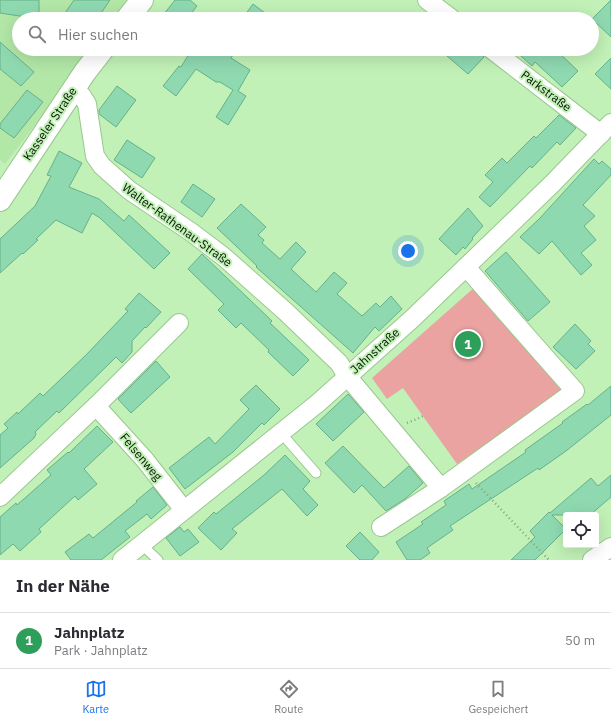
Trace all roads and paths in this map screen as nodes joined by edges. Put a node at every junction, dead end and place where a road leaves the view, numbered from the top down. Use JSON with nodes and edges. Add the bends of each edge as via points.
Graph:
{"nodes":[{"id":1,"x":142,"y":0,"type":"edge"},
{"id":2,"x":427,"y":0,"type":"edge"},
{"id":3,"x":133,"y":12,"type":"edge"},
{"id":4,"x":443,"y":12,"type":"edge"},
{"id":5,"x":98,"y":56,"type":"edge"},
{"id":6,"x":501,"y":56,"type":"edge"},
{"id":7,"x":74,"y":89,"type":"junction"},
{"id":8,"x":606,"y":128,"type":"edge"},
{"id":9,"x":0,"y":200,"type":"edge"},
{"id":10,"x":466,"y":267,"type":"junction"},
{"id":11,"x":179,"y":323,"type":"dead end"},
{"id":12,"x":347,"y":376,"type":"junction"},
{"id":13,"x":96,"y":406,"type":"junction"},
{"id":14,"x":423,"y":416,"type":"dead end"},
{"id":15,"x":402,"y":424,"type":"dead end"},
{"id":16,"x":281,"y":433,"type":"junction"},
{"id":17,"x":465,"y":470,"type":"junction"},
{"id":18,"x":316,"y":473,"type":"dead end"},
{"id":19,"x":441,"y":488,"type":"junction"},
{"id":20,"x":0,"y":497,"type":"edge"},
{"id":21,"x":184,"y":510,"type":"junction"},
{"id":22,"x":381,"y":527,"type":"dead end"},
{"id":23,"x":141,"y":544,"type":"junction"},
{"id":24,"x":611,"y":547,"type":"edge"},
{"id":25,"x":122,"y":560,"type":"edge"},
{"id":26,"x":158,"y":560,"type":"edge"},
{"id":27,"x":549,"y":560,"type":"edge"},
{"id":28,"x":592,"y":560,"type":"edge"}],
"edges":[{"from":1,"to":3,"type":"main road"},
{"from":2,"to":4,"type":"street"},
{"from":5,"to":7,"type":"main road","name":"Kasseler Straße"},
{"from":6,"to":8,"type":"street","name":"Parkstraße"},
{"from":7,"to":9,"type":"main road","name":"Kasseler Straße"},
{"from":7,"to":12,"type":"street","name":"Walter-Rathenau-Straße","via":[[87,104],[95,156],[102,166],[129,190],[224,257],[339,363]]},
{"from":8,"to":10,"type":"street","name":"Jahnstraße"},
{"from":10,"to":12,"type":"street","name":"Jahnstraße"},
{"from":10,"to":17,"type":"street","via":[[575,391]]},
{"from":11,"to":13,"type":"street"},
{"from":12,"to":16,"type":"street","name":"Jahnstraße"},
{"from":12,"to":19,"type":"street","name":"Walter-Rathenau-Straße"},
{"from":13,"to":20,"type":"street"},
{"from":13,"to":21,"type":"street","name":"Felsenweg","via":[[145,460]]},
{"from":14,"to":15,"type":"path"},
{"from":16,"to":18,"type":"lane"},
{"from":16,"to":21,"type":"street","name":"Jahnstraße"},
{"from":17,"to":19,"type":"street"},
{"from":17,"to":27,"type":"path"},
{"from":19,"to":22,"type":"street"},
{"from":21,"to":23,"type":"street","name":"Jahnstraße"},
{"from":23,"to":25,"type":"street","name":"Jahnstraße"},
{"from":23,"to":26,"type":"lane"},
{"from":24,"to":28,"type":"street"}]}
